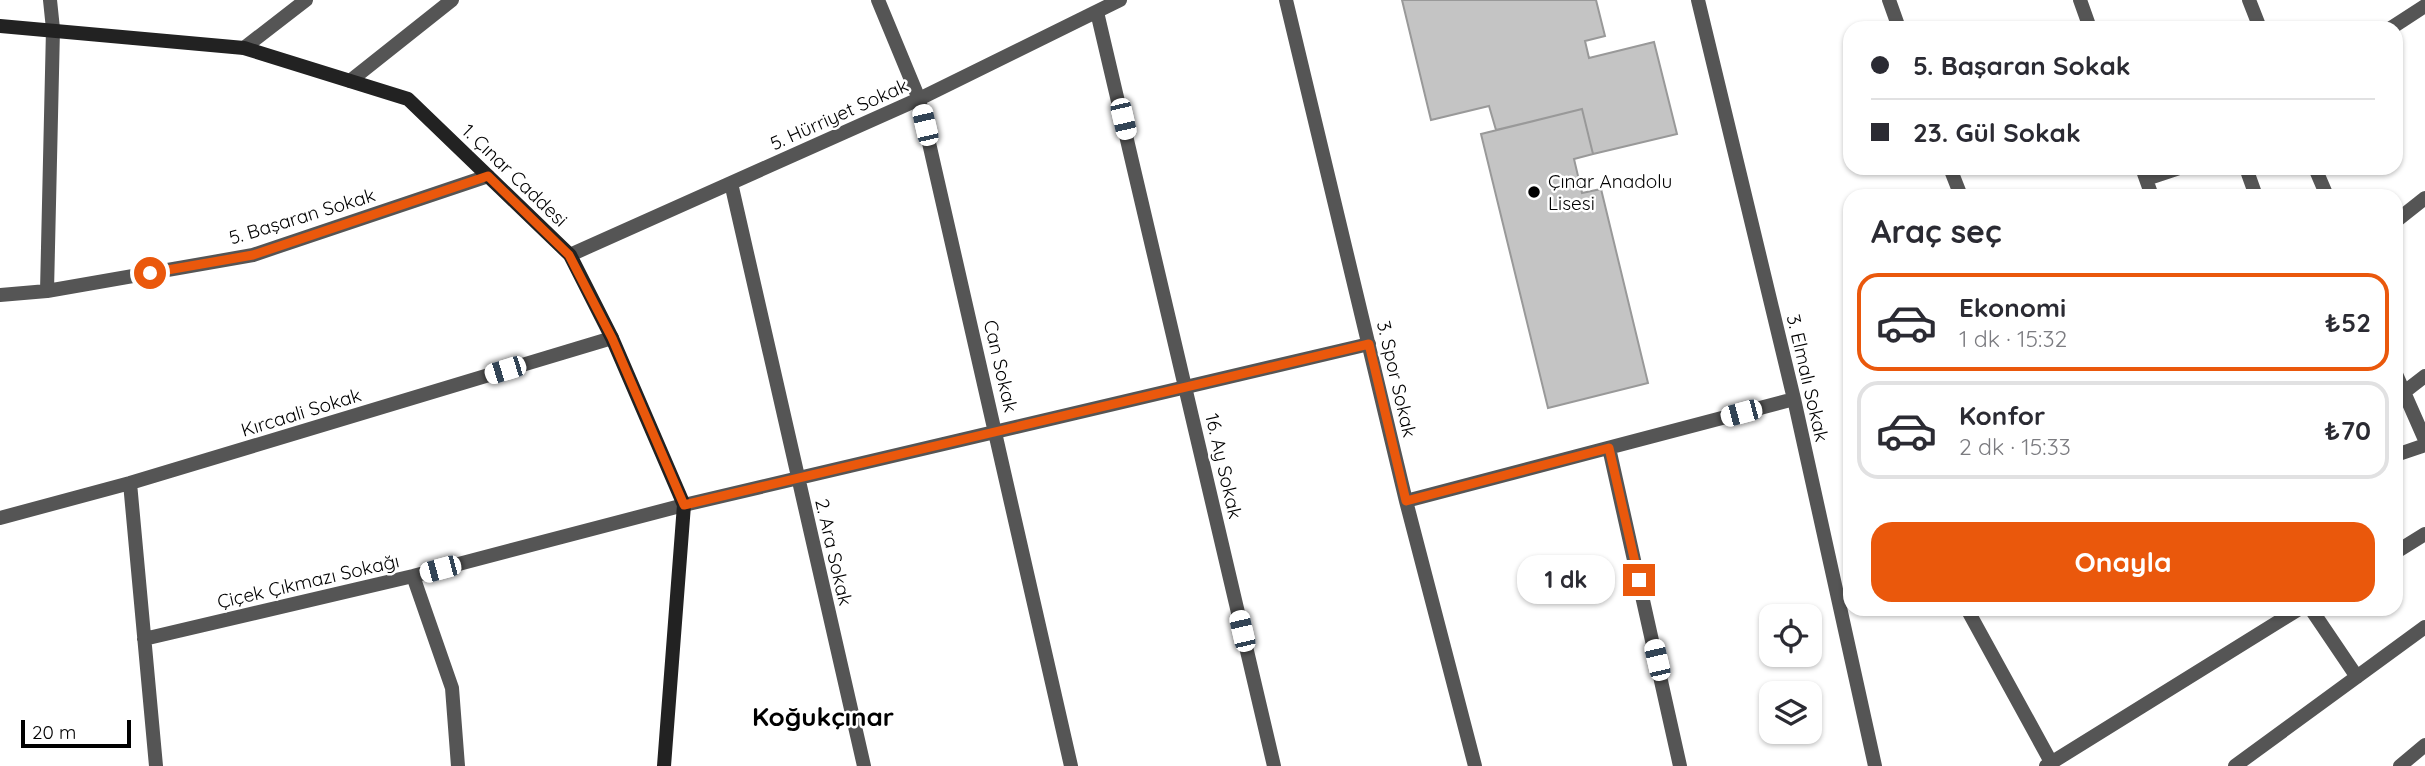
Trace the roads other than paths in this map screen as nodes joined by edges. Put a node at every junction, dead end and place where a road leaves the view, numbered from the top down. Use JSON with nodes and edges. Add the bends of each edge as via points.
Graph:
{"nodes":[{"id":1,"x":50,"y":0,"type":"edge"},
{"id":2,"x":306,"y":0,"type":"edge"},
{"id":3,"x":452,"y":0,"type":"edge"},
{"id":4,"x":878,"y":0,"type":"edge"},
{"id":5,"x":1120,"y":0,"type":"edge"},
{"id":6,"x":1286,"y":0,"type":"edge"},
{"id":7,"x":1698,"y":0,"type":"edge"},
{"id":8,"x":1889,"y":0,"type":"edge"},
{"id":9,"x":2080,"y":0,"type":"edge"},
{"id":10,"x":2249,"y":0,"type":"edge"},
{"id":11,"x":2425,"y":6,"type":"edge"},
{"id":12,"x":1097,"y":12,"type":"junction"},
{"id":13,"x":1896,"y":21,"type":"edge"},
{"id":14,"x":2088,"y":21,"type":"edge"},
{"id":15,"x":2257,"y":21,"type":"edge"},
{"id":16,"x":2402,"y":21,"type":"edge"},
{"id":17,"x":0,"y":26,"type":"edge"},
{"id":18,"x":53,"y":29,"type":"junction"},
{"id":19,"x":244,"y":48,"type":"junction"},
{"id":20,"x":350,"y":81,"type":"junction"},
{"id":21,"x":919,"y":99,"type":"junction"},
{"id":22,"x":488,"y":176,"type":"junction"},
{"id":23,"x":730,"y":183,"type":"junction"},
{"id":24,"x":2425,"y":198,"type":"edge"},
{"id":25,"x":2403,"y":215,"type":"edge"},
{"id":26,"x":569,"y":255,"type":"junction"},
{"id":27,"x":47,"y":291,"type":"junction"},
{"id":28,"x":0,"y":295,"type":"edge"},
{"id":29,"x":612,"y":338,"type":"junction"},
{"id":30,"x":1369,"y":344,"type":"junction"},
{"id":31,"x":2425,"y":376,"type":"edge"},
{"id":32,"x":1187,"y":389,"type":"junction"},
{"id":33,"x":2403,"y":393,"type":"joint"},
{"id":34,"x":1794,"y":400,"type":"junction"},
{"id":35,"x":997,"y":433,"type":"junction"},
{"id":36,"x":2425,"y":442,"type":"edge"},
{"id":37,"x":1609,"y":448,"type":"junction"},
{"id":38,"x":2403,"y":452,"type":"edge"},
{"id":39,"x":797,"y":480,"type":"junction"},
{"id":40,"x":130,"y":483,"type":"junction"},
{"id":41,"x":1406,"y":501,"type":"junction"},
{"id":42,"x":684,"y":505,"type":"junction"},
{"id":43,"x":0,"y":518,"type":"edge"},
{"id":44,"x":2425,"y":534,"type":"edge"},
{"id":45,"x":2403,"y":548,"type":"edge"},
{"id":46,"x":414,"y":576,"type":"junction"},
{"id":47,"x":1971,"y":616,"type":"edge"},
{"id":48,"x":2288,"y":616,"type":"edge"},
{"id":49,"x":2316,"y":616,"type":"edge"},
{"id":50,"x":2425,"y":627,"type":"edge"},
{"id":51,"x":144,"y":639,"type":"junction"},
{"id":52,"x":2357,"y":677,"type":"junction"},
{"id":53,"x":2425,"y":745,"type":"edge"},
{"id":54,"x":2049,"y":764,"type":"edge"},
{"id":55,"x":156,"y":766,"type":"edge"},
{"id":56,"x":458,"y":766,"type":"edge"},
{"id":57,"x":664,"y":766,"type":"edge"},
{"id":58,"x":864,"y":766,"type":"edge"},
{"id":59,"x":1071,"y":766,"type":"edge"},
{"id":60,"x":1273,"y":766,"type":"edge"},
{"id":61,"x":1475,"y":766,"type":"edge"},
{"id":62,"x":1681,"y":766,"type":"edge"},
{"id":63,"x":1875,"y":766,"type":"edge"},
{"id":64,"x":2235,"y":766,"type":"edge"},
{"id":65,"x":2400,"y":766,"type":"edge"}],
"edges":[{"from":1,"to":18,"type":"street"},
{"from":2,"to":19,"type":"street"},
{"from":3,"to":20,"type":"street"},
{"from":4,"to":21,"type":"street","name":"Can Sokak"},
{"from":5,"to":12,"type":"street","name":"5. Hürriyet Sokak"},
{"from":6,"to":30,"type":"street","name":"3. Spor Sokak"},
{"from":7,"to":34,"type":"street","name":"3. Elmalı Sokak"},
{"from":8,"to":13,"type":"street"},
{"from":9,"to":14,"type":"street"},
{"from":10,"to":15,"type":"street"},
{"from":11,"to":16,"type":"street"},
{"from":12,"to":21,"type":"street","name":"5. Hürriyet Sokak"},
{"from":12,"to":32,"type":"street","name":"16. Ay Sokak"},
{"from":17,"to":18,"type":"main road","name":"1. Çınar Caddesi"},
{"from":18,"to":19,"type":"main road","name":"1. Çınar Caddesi"},
{"from":18,"to":27,"type":"street"},
{"from":19,"to":20,"type":"main road","name":"1. Çınar Caddesi"},
{"from":20,"to":22,"type":"main road","name":"1. Çınar Caddesi","via":[[408,99]]},
{"from":21,"to":23,"type":"street","name":"5. Hürriyet Sokak"},
{"from":21,"to":35,"type":"street","name":"Can Sokak"},
{"from":22,"to":26,"type":"main road","name":"1. Çınar Caddesi"},
{"from":22,"to":27,"type":"street","name":"5. Başaran Sokak","via":[[253,255]]},
{"from":23,"to":26,"type":"street","name":"5. Hürriyet Sokak"},
{"from":23,"to":39,"type":"street","name":"2. Ara Sokak"},
{"from":24,"to":25,"type":"street"},
{"from":26,"to":29,"type":"main road","name":"1. Çınar Caddesi"},
{"from":27,"to":28,"type":"street","name":"5. Başaran Sokak"},
{"from":29,"to":40,"type":"street","name":"Kırcaali Sokak"},
{"from":29,"to":42,"type":"main road","name":"1. Çınar Caddesi"},
{"from":30,"to":32,"type":"street","name":"Çiçek Çıkmazı Sokağı"},
{"from":30,"to":41,"type":"street","name":"3. Spor Sokak"},
{"from":31,"to":33,"type":"street"},
{"from":32,"to":35,"type":"street","name":"Çiçek Çıkmazı Sokağı"},
{"from":32,"to":60,"type":"street","name":"16. Ay Sokak"},
{"from":33,"to":36,"type":"street"},
{"from":34,"to":37,"type":"street"},
{"from":34,"to":63,"type":"street","name":"3. Elmalı Sokak"},
{"from":35,"to":39,"type":"street","name":"Çiçek Çıkmazı Sokağı"},
{"from":35,"to":59,"type":"street","name":"Can Sokak"},
{"from":36,"to":38,"type":"street"},
{"from":37,"to":41,"type":"street"},
{"from":37,"to":62,"type":"street"},
{"from":39,"to":42,"type":"street","name":"Çiçek Çıkmazı Sokağı"},
{"from":39,"to":58,"type":"street","name":"2. Ara Sokak"},
{"from":40,"to":43,"type":"street","name":"Kırcaali Sokak"},
{"from":40,"to":51,"type":"street"},
{"from":41,"to":61,"type":"street","name":"3. Spor Sokak"},
{"from":42,"to":46,"type":"street","name":"Çiçek Çıkmazı Sokağı"},
{"from":42,"to":57,"type":"main road","name":"1. Çınar Caddesi"},
{"from":44,"to":45,"type":"street"},
{"from":46,"to":51,"type":"street","name":"Çiçek Çıkmazı Sokağı"},
{"from":46,"to":56,"type":"street","via":[[452,688]]},
{"from":47,"to":54,"type":"street"},
{"from":48,"to":54,"type":"street"},
{"from":49,"to":52,"type":"street"},
{"from":50,"to":52,"type":"street"},
{"from":51,"to":55,"type":"street"},
{"from":52,"to":64,"type":"street"},
{"from":53,"to":65,"type":"street"}]}
